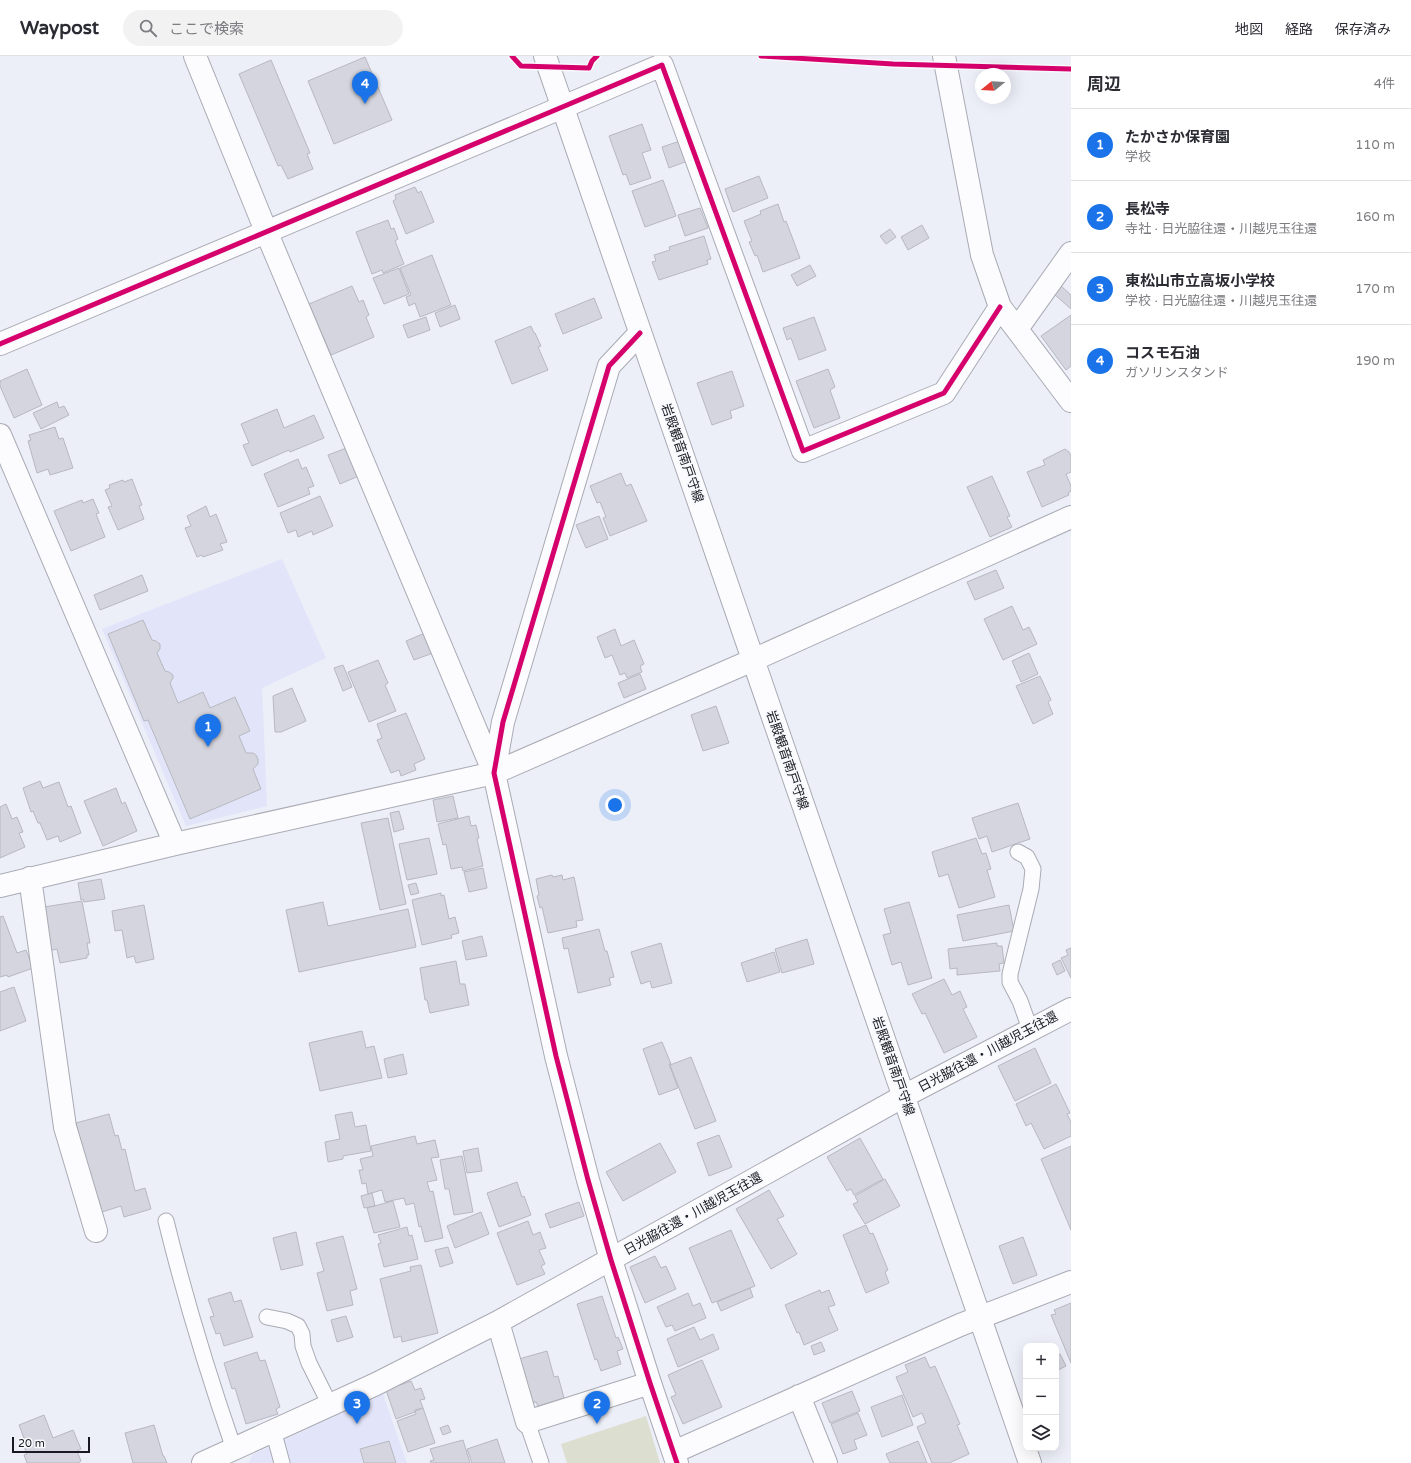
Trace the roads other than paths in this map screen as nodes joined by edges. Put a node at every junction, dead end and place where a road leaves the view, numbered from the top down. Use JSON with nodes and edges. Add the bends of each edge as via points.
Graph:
{"nodes":[{"id":1,"x":195,"y":56,"type":"edge"},
{"id":2,"x":545,"y":56,"type":"edge"},
{"id":3,"x":944,"y":56,"type":"edge"},
{"id":4,"x":563,"y":107,"type":"junction"},
{"id":5,"x":266,"y":232,"type":"junction"},
{"id":6,"x":1071,"y":253,"type":"edge"},
{"id":7,"x":1000,"y":306,"type":"junction"},
{"id":8,"x":1017,"y":329,"type":"junction"},
{"id":9,"x":640,"y":333,"type":"junction"},
{"id":10,"x":0,"y":344,"type":"edge"},
{"id":11,"x":1071,"y":401,"type":"edge"},
{"id":12,"x":0,"y":435,"type":"edge"},
{"id":13,"x":1071,"y":517,"type":"edge"},
{"id":14,"x":753,"y":660,"type":"junction"},
{"id":15,"x":494,"y":773,"type":"junction"},
{"id":16,"x":175,"y":844,"type":"junction"},
{"id":17,"x":1018,"y":852,"type":"dead end"},
{"id":18,"x":30,"y":878,"type":"junction"},
{"id":19,"x":0,"y":886,"type":"edge"},
{"id":20,"x":1071,"y":1009,"type":"edge"},
{"id":21,"x":1030,"y":1029,"type":"junction"},
{"id":22,"x":904,"y":1096,"type":"junction"},
{"id":23,"x":166,"y":1221,"type":"dead end"},
{"id":24,"x":96,"y":1231,"type":"dead end"},
{"id":25,"x":610,"y":1260,"type":"junction"},
{"id":26,"x":1071,"y":1282,"type":"edge"},
{"id":27,"x":980,"y":1316,"type":"junction"},
{"id":28,"x":267,"y":1318,"type":"dead end"},
{"id":29,"x":498,"y":1322,"type":"junction"},
{"id":30,"x":650,"y":1383,"type":"junction"},
{"id":31,"x":799,"y":1396,"type":"junction"},
{"id":32,"x":330,"y":1405,"type":"junction"},
{"id":33,"x":528,"y":1422,"type":"junction"},
{"id":34,"x":273,"y":1430,"type":"junction"},
{"id":35,"x":236,"y":1456,"type":"edge"},
{"id":36,"x":676,"y":1457,"type":"edge"},
{"id":37,"x":203,"y":1463,"type":"edge"},
{"id":38,"x":282,"y":1463,"type":"edge"},
{"id":39,"x":541,"y":1463,"type":"edge"},
{"id":40,"x":826,"y":1463,"type":"edge"},
{"id":41,"x":1030,"y":1463,"type":"edge"}],
"edges":[{"from":1,"to":5,"type":"street"},
{"from":2,"to":4,"type":"street","name":"岩殿観音南戸守線"},
{"from":3,"to":7,"type":"street","via":[[982,255]]},
{"from":4,"to":5,"type":"street"},
{"from":4,"to":7,"type":"street","via":[[662,65],[803,451],[944,393]]},
{"from":4,"to":9,"type":"street","name":"岩殿観音南戸守線"},
{"from":5,"to":10,"type":"street"},
{"from":5,"to":15,"type":"street"},
{"from":6,"to":8,"type":"street"},
{"from":7,"to":8,"type":"street"},
{"from":8,"to":11,"type":"street"},
{"from":9,"to":14,"type":"street","name":"岩殿観音南戸守線"},
{"from":9,"to":15,"type":"street","via":[[609,366],[503,722]]},
{"from":12,"to":16,"type":"street"},
{"from":13,"to":14,"type":"street"},
{"from":14,"to":15,"type":"street"},
{"from":14,"to":22,"type":"street","name":"岩殿観音南戸守線"},
{"from":15,"to":16,"type":"street"},
{"from":15,"to":25,"type":"street","via":[[556,1056]]},
{"from":16,"to":18,"type":"street"},
{"from":17,"to":21,"type":"lane","via":[[1027,856],[1032,869],[1031,890],[1010,982]]},
{"from":18,"to":19,"type":"street"},
{"from":18,"to":24,"type":"street","via":[[65,1127]]},
{"from":20,"to":21,"type":"street","name":"日光脇往還・川越児玉往還"},
{"from":21,"to":22,"type":"street","name":"日光脇往還・川越児玉往還"},
{"from":22,"to":25,"type":"street","name":"日光脇往還・川越児玉往還"},
{"from":22,"to":27,"type":"street","name":"岩殿観音南戸守線"},
{"from":23,"to":35,"type":"lane","via":[[206,1368]]},
{"from":25,"to":29,"type":"street","name":"日光脇往還・川越児玉往還"},
{"from":25,"to":30,"type":"street"},
{"from":26,"to":27,"type":"street"},
{"from":27,"to":31,"type":"street"},
{"from":27,"to":41,"type":"street","name":"岩殿観音南戸守線"},
{"from":28,"to":32,"type":"lane","via":[[287,1321],[298,1326],[309,1363]]},
{"from":29,"to":32,"type":"street","name":"日光脇往還・川越児玉往還"},
{"from":29,"to":33,"type":"street"},
{"from":30,"to":33,"type":"street"},
{"from":30,"to":36,"type":"street"},
{"from":31,"to":36,"type":"street"},
{"from":31,"to":40,"type":"street"},
{"from":32,"to":34,"type":"street","name":"日光脇往還・川越児玉往還"},
{"from":33,"to":39,"type":"lane"},
{"from":34,"to":35,"type":"street","name":"日光脇往還・川越児玉往還"},
{"from":34,"to":38,"type":"lane"},
{"from":35,"to":37,"type":"street","name":"日光脇往還・川越児玉往還"}]}
